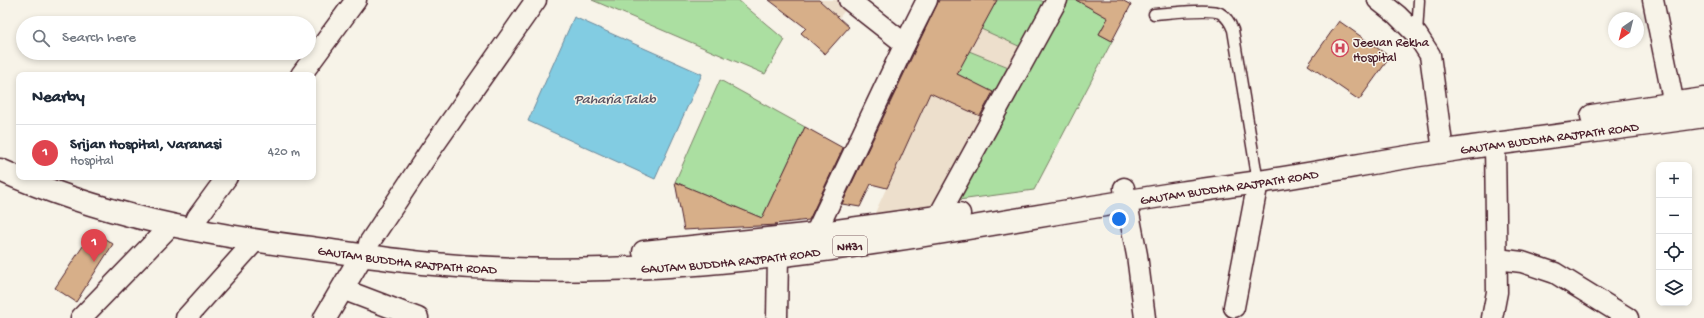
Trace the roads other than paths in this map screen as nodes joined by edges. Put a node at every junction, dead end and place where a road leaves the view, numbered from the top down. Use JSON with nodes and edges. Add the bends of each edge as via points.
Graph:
{"nodes":[{"id":1,"x":356,"y":0,"type":"edge"},
{"id":2,"x":535,"y":0,"type":"edge"},
{"id":3,"x":849,"y":0,"type":"edge"},
{"id":4,"x":927,"y":0,"type":"edge"},
{"id":5,"x":1057,"y":0,"type":"edge"},
{"id":6,"x":1378,"y":0,"type":"edge"},
{"id":7,"x":1419,"y":0,"type":"edge"},
{"id":8,"x":1653,"y":0,"type":"edge"},
{"id":9,"x":1154,"y":14,"type":"dead end"},
{"id":10,"x":1417,"y":35,"type":"junction"},
{"id":11,"x":905,"y":44,"type":"junction"},
{"id":12,"x":316,"y":55,"type":"edge"},
{"id":13,"x":312,"y":60,"type":"edge"},
{"id":14,"x":303,"y":72,"type":"edge"},
{"id":15,"x":1704,"y":99,"type":"edge"},
{"id":16,"x":1675,"y":112,"type":"junction"},
{"id":17,"x":1704,"y":116,"type":"edge"},
{"id":18,"x":1495,"y":144,"type":"junction"},
{"id":19,"x":1442,"y":145,"type":"junction"},
{"id":20,"x":0,"y":156,"type":"edge"},
{"id":21,"x":16,"y":163,"type":"edge"},
{"id":22,"x":0,"y":170,"type":"edge"},
{"id":23,"x":1257,"y":175,"type":"junction"},
{"id":24,"x":16,"y":177,"type":"edge"},
{"id":25,"x":22,"y":180,"type":"edge"},
{"id":26,"x":62,"y":180,"type":"edge"},
{"id":27,"x":225,"y":180,"type":"edge"},
{"id":28,"x":1125,"y":195,"type":"junction"},
{"id":29,"x":938,"y":217,"type":"junction"},
{"id":30,"x":197,"y":218,"type":"junction"},
{"id":31,"x":170,"y":226,"type":"junction"},
{"id":32,"x":255,"y":241,"type":"junction"},
{"id":33,"x":811,"y":243,"type":"junction"},
{"id":34,"x":366,"y":249,"type":"junction"},
{"id":35,"x":778,"y":256,"type":"junction"},
{"id":36,"x":1497,"y":259,"type":"junction"},
{"id":37,"x":342,"y":288,"type":"junction"},
{"id":38,"x":1234,"y":308,"type":"dead end"},
{"id":39,"x":81,"y":318,"type":"edge"},
{"id":40,"x":186,"y":318,"type":"edge"},
{"id":41,"x":325,"y":318,"type":"edge"},
{"id":42,"x":418,"y":318,"type":"edge"},
{"id":43,"x":777,"y":318,"type":"edge"},
{"id":44,"x":1145,"y":318,"type":"edge"},
{"id":45,"x":1492,"y":318,"type":"edge"},
{"id":46,"x":1628,"y":318,"type":"edge"}],
"edges":[{"from":1,"to":12,"type":"street"},
{"from":2,"to":34,"type":"street","via":[[430,151]]},
{"from":3,"to":11,"type":"street"},
{"from":4,"to":11,"type":"street"},
{"from":5,"to":29,"type":"street"},
{"from":6,"to":10,"type":"street"},
{"from":7,"to":10,"type":"lane"},
{"from":8,"to":16,"type":"street"},
{"from":9,"to":23,"type":"lane","via":[[1218,12],[1229,20],[1233,30]]},
{"from":10,"to":19,"type":"street","via":[[1430,55]]},
{"from":11,"to":33,"type":"street"},
{"from":13,"to":14,"type":"street"},
{"from":15,"to":16,"type":"main road","number":"NH31"},
{"from":16,"to":17,"type":"main road","name":"GAUTAM BUDDHA RAJPATH ROAD","number":"NH31"},
{"from":16,"to":18,"type":"main road","name":"GAUTAM BUDDHA RAJPATH ROAD","number":"NH31"},
{"from":16,"to":19,"type":"main road","number":"NH31"},
{"from":18,"to":19,"type":"main road","name":"GAUTAM BUDDHA RAJPATH ROAD","number":"NH31"},
{"from":18,"to":36,"type":"street"},
{"from":19,"to":23,"type":"main road","name":"GAUTAM BUDDHA RAJPATH ROAD","number":"NH31"},
{"from":20,"to":21,"type":"main road"},
{"from":22,"to":24,"type":"main road","name":"GAUTAM BUDDHA RAJPATH ROAD","number":"NH31"},
{"from":23,"to":28,"type":"main road","name":"GAUTAM BUDDHA RAJPATH ROAD","number":"NH31"},
{"from":23,"to":38,"type":"street"},
{"from":25,"to":31,"type":"main road","name":"GAUTAM BUDDHA RAJPATH ROAD","number":"NH31","via":[[95,207]]},
{"from":26,"to":30,"type":"main road","number":"NH31","via":[[118,198]]},
{"from":27,"to":30,"type":"street"},
{"from":28,"to":29,"type":"main road","number":"NH31"},
{"from":28,"to":33,"type":"main road","name":"GAUTAM BUDDHA RAJPATH ROAD","number":"NH31"},
{"from":28,"to":44,"type":"street","via":[[1138,255]]},
{"from":29,"to":33,"type":"main road","number":"NH31"},
{"from":30,"to":34,"type":"main road","number":"NH31"},
{"from":31,"to":32,"type":"main road","name":"GAUTAM BUDDHA RAJPATH ROAD","number":"NH31"},
{"from":31,"to":39,"type":"street"},
{"from":32,"to":34,"type":"main road","name":"GAUTAM BUDDHA RAJPATH ROAD","number":"NH31"},
{"from":32,"to":40,"type":"street"},
{"from":33,"to":34,"type":"main road","number":"NH31","via":[[579,256]]},
{"from":33,"to":35,"type":"main road","name":"GAUTAM BUDDHA RAJPATH ROAD","number":"NH31"},
{"from":34,"to":35,"type":"main road","name":"GAUTAM BUDDHA RAJPATH ROAD","number":"NH31","via":[[421,263],[544,270],[709,263]]},
{"from":34,"to":37,"type":"main road"},
{"from":35,"to":43,"type":"street"},
{"from":36,"to":45,"type":"street","via":[[1498,292]]},
{"from":36,"to":46,"type":"street","via":[[1522,262],[1555,273]]},
{"from":37,"to":41,"type":"main road"},
{"from":37,"to":42,"type":"street"}]}
